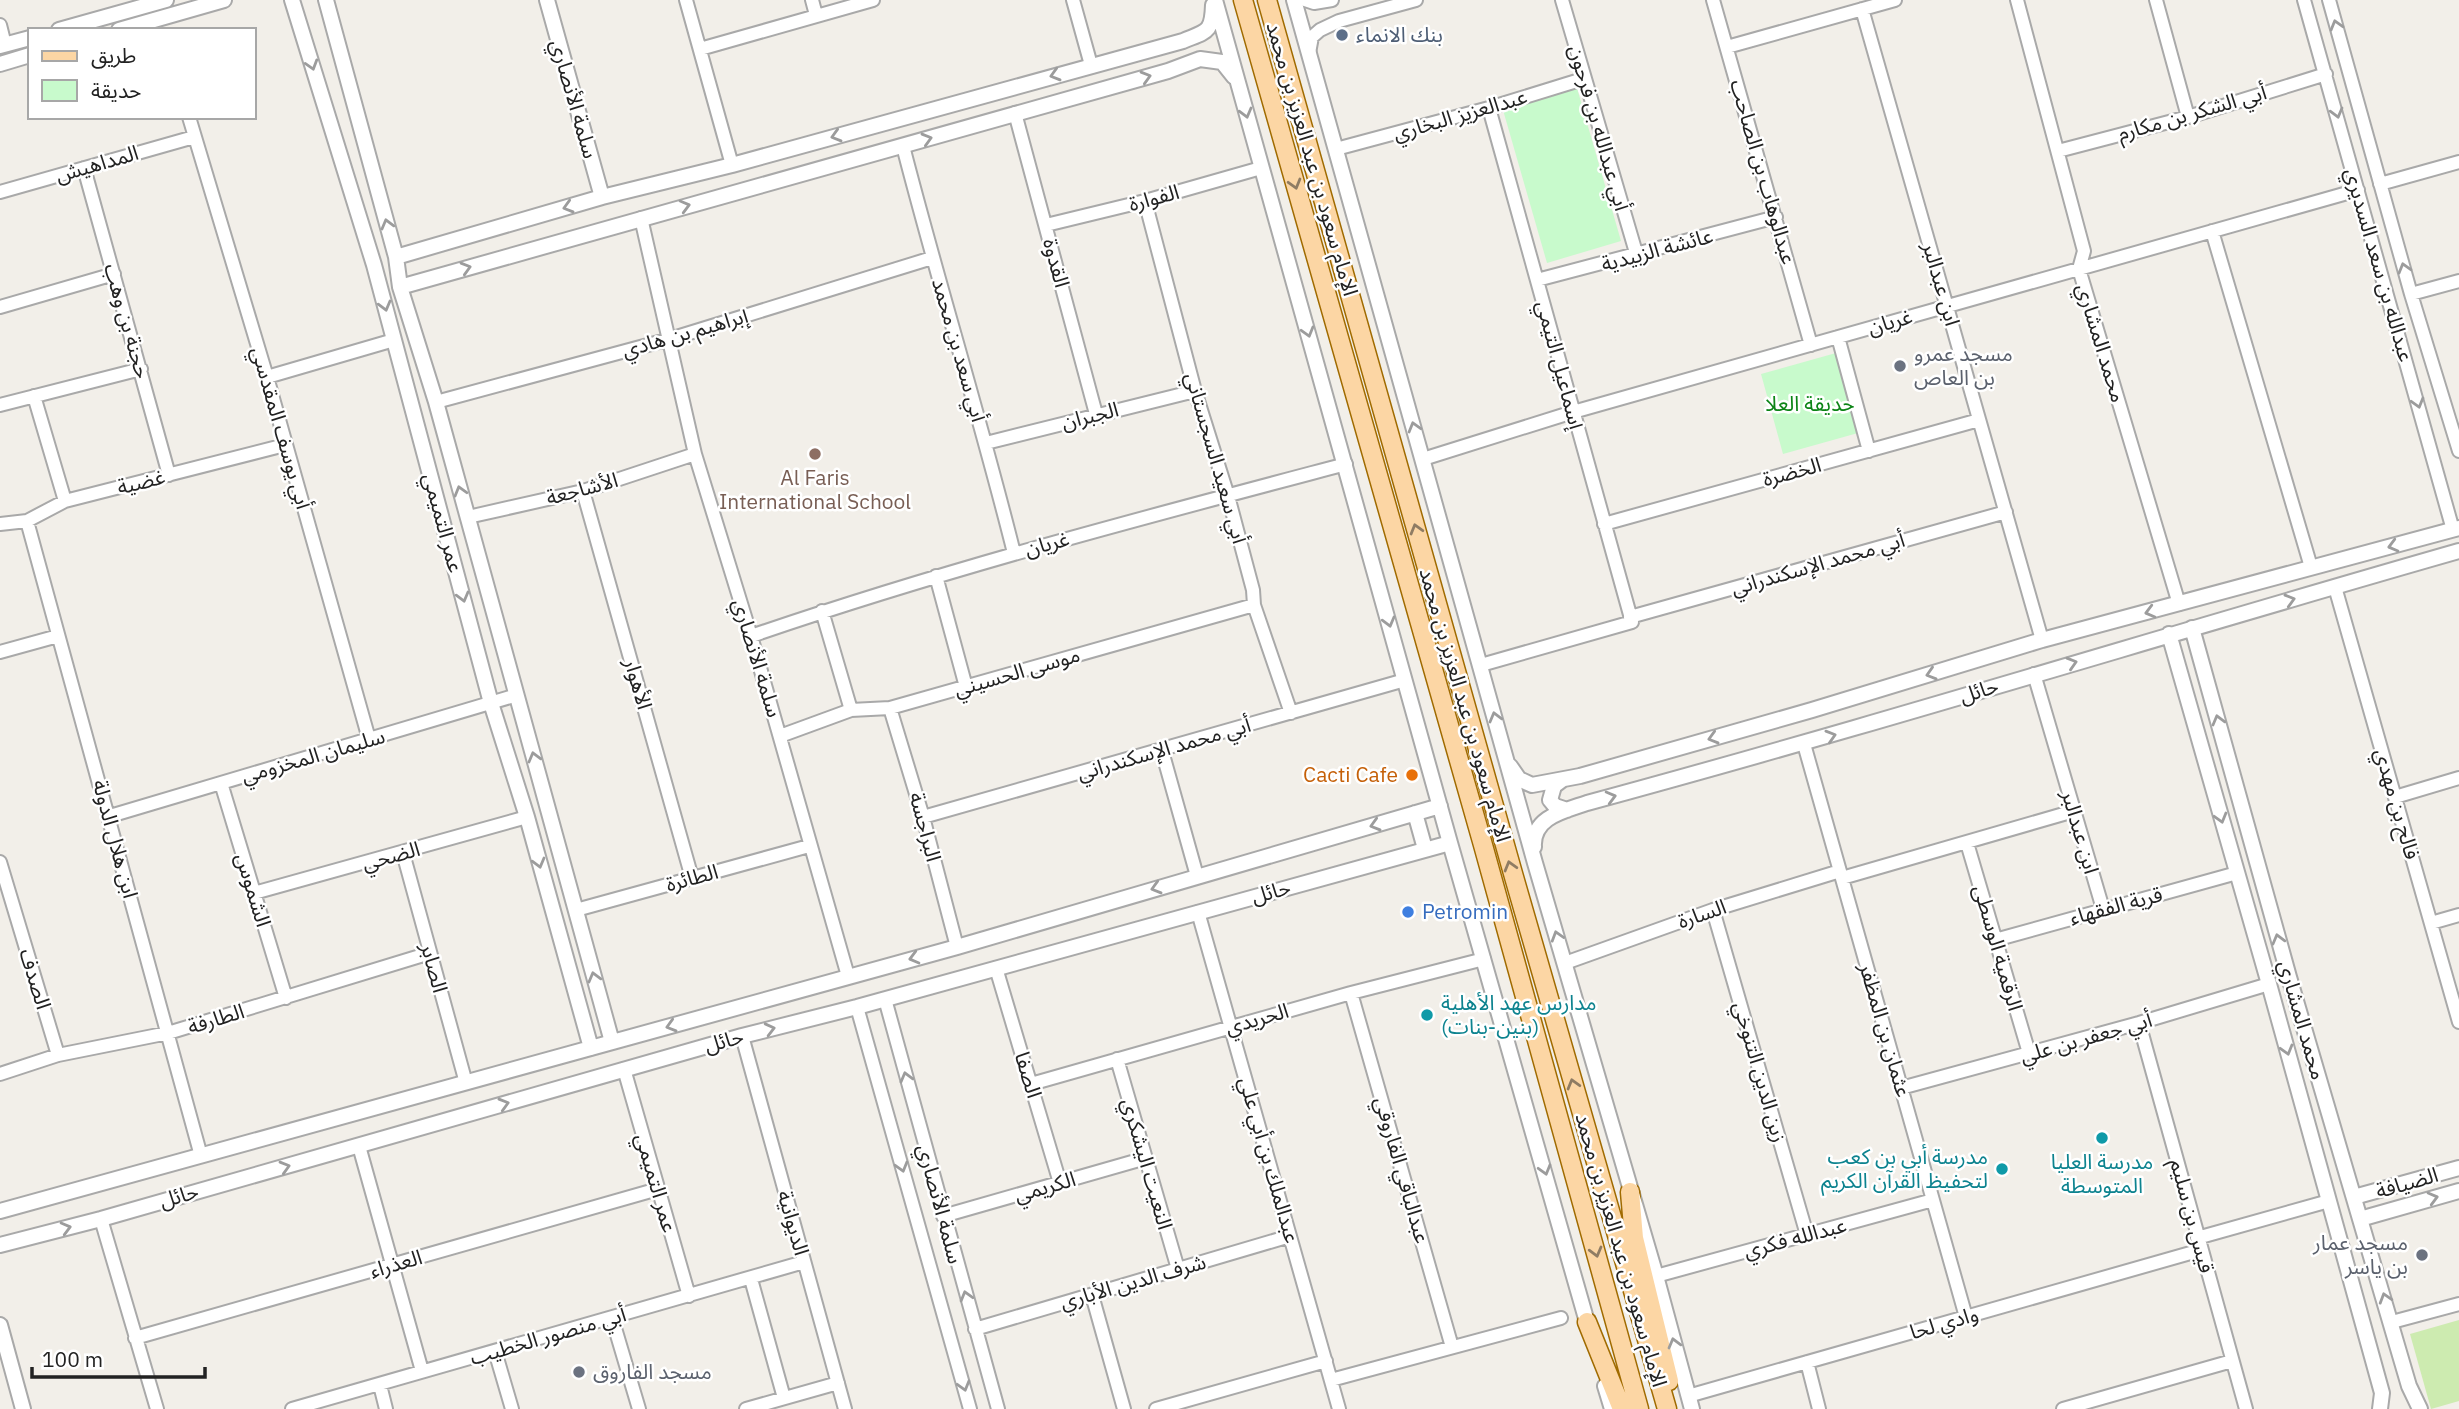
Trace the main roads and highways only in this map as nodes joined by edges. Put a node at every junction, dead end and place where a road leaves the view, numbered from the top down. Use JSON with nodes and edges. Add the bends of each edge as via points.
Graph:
{"nodes":[{"id":1,"x":1243,"y":0,"type":"edge"},
{"id":2,"x":1268,"y":0,"type":"edge"},
{"id":3,"x":1630,"y":1192,"type":"road end"},
{"id":4,"x":1587,"y":1322,"type":"road end"},
{"id":5,"x":1622,"y":1409,"type":"edge"},
{"id":6,"x":1639,"y":1409,"type":"edge"},
{"id":7,"x":1667,"y":1409,"type":"edge"},
{"id":8,"x":1673,"y":1409,"type":"edge"}],
"edges":[{"from":1,"to":6,"type":"main road","name":"الإمام سعود بن عبد العزيز بن محمد","one_way":true},
{"from":7,"to":2,"type":"main road","name":"الإمام سعود بن عبد العزيز بن محمد","one_way":true},
{"from":3,"to":8,"type":"main road","via":[[1634,1238]]},
{"from":4,"to":5,"type":"main road"}]}
